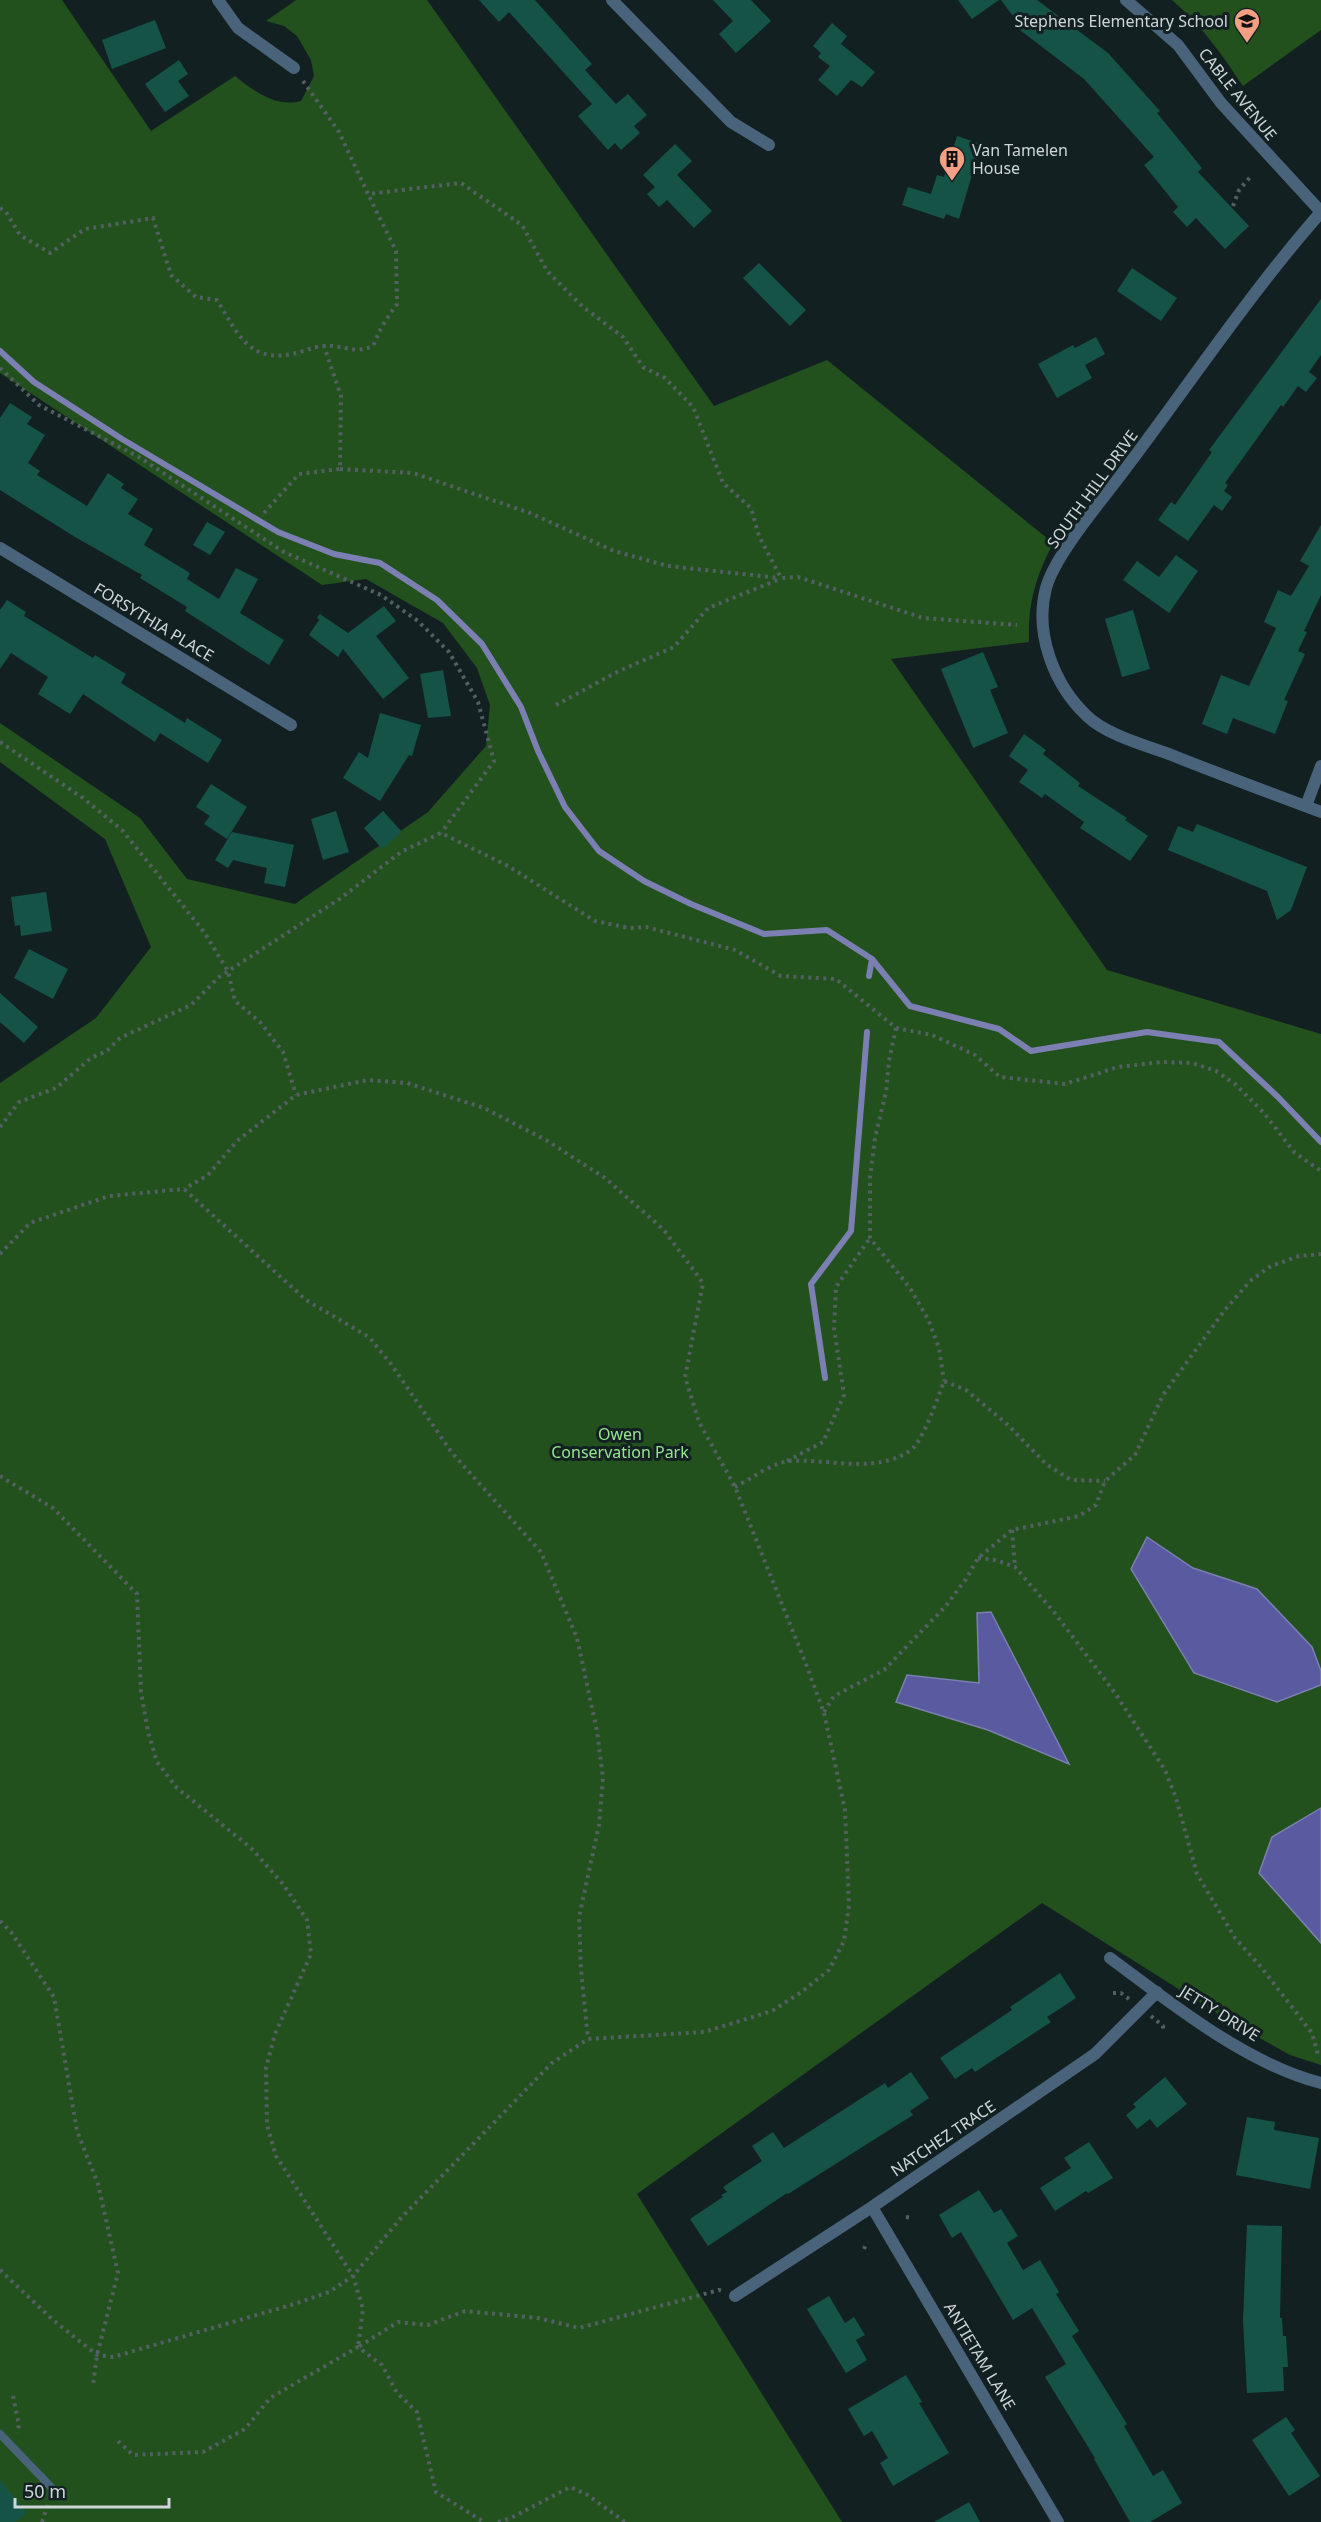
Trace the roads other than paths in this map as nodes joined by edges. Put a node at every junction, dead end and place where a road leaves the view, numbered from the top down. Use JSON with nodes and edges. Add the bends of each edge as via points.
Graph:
{"nodes":[{"id":1,"x":218,"y":0,"type":"edge"},
{"id":2,"x":612,"y":0,"type":"edge"},
{"id":3,"x":1126,"y":0,"type":"edge"},
{"id":4,"x":294,"y":68,"type":"road end"},
{"id":5,"x":769,"y":145,"type":"dead end"},
{"id":6,"x":1321,"y":212,"type":"edge"},
{"id":7,"x":0,"y":548,"type":"edge"},
{"id":8,"x":291,"y":725,"type":"dead end"},
{"id":9,"x":1321,"y":766,"type":"edge"},
{"id":10,"x":1306,"y":806,"type":"junction"},
{"id":11,"x":1321,"y":812,"type":"edge"},
{"id":12,"x":1110,"y":1958,"type":"dead end"},
{"id":13,"x":1157,"y":1992,"type":"junction"},
{"id":14,"x":1321,"y":2083,"type":"edge"},
{"id":15,"x":872,"y":2207,"type":"junction"},
{"id":16,"x":735,"y":2296,"type":"road end"},
{"id":17,"x":0,"y":2434,"type":"edge"},
{"id":18,"x":52,"y":2488,"type":"road end"},
{"id":19,"x":1058,"y":2522,"type":"edge"}],
"edges":[{"from":1,"to":4,"type":"street","via":[[238,28]]},
{"from":2,"to":5,"type":"street","via":[[732,122]]},
{"from":3,"to":6,"type":"street","name":"CABLE AVENUE","via":[[1178,45],[1242,128]]},
{"from":6,"to":10,"type":"street","name":"SOUTH HILL DRIVE","via":[[1247,302],[1071,543],[1046,588],[1043,618],[1047,648],[1062,685],[1096,724]]},
{"from":7,"to":8,"type":"street","name":"FORSYTHIA PLACE"},
{"from":9,"to":10,"type":"street"},
{"from":10,"to":11,"type":"street","name":"SOUTH HILL DRIVE"},
{"from":12,"to":13,"type":"street","name":"JETTY DRIVE"},
{"from":13,"to":14,"type":"street","name":"JETTY DRIVE","via":[[1199,2023],[1269,2063]]},
{"from":13,"to":15,"type":"street","name":"NATCHEZ TRACE","via":[[1095,2054]]},
{"from":15,"to":16,"type":"street","name":"NATCHEZ TRACE"},
{"from":15,"to":19,"type":"street","name":"ANTIETAM LANE"},
{"from":17,"to":18,"type":"lane"}]}
